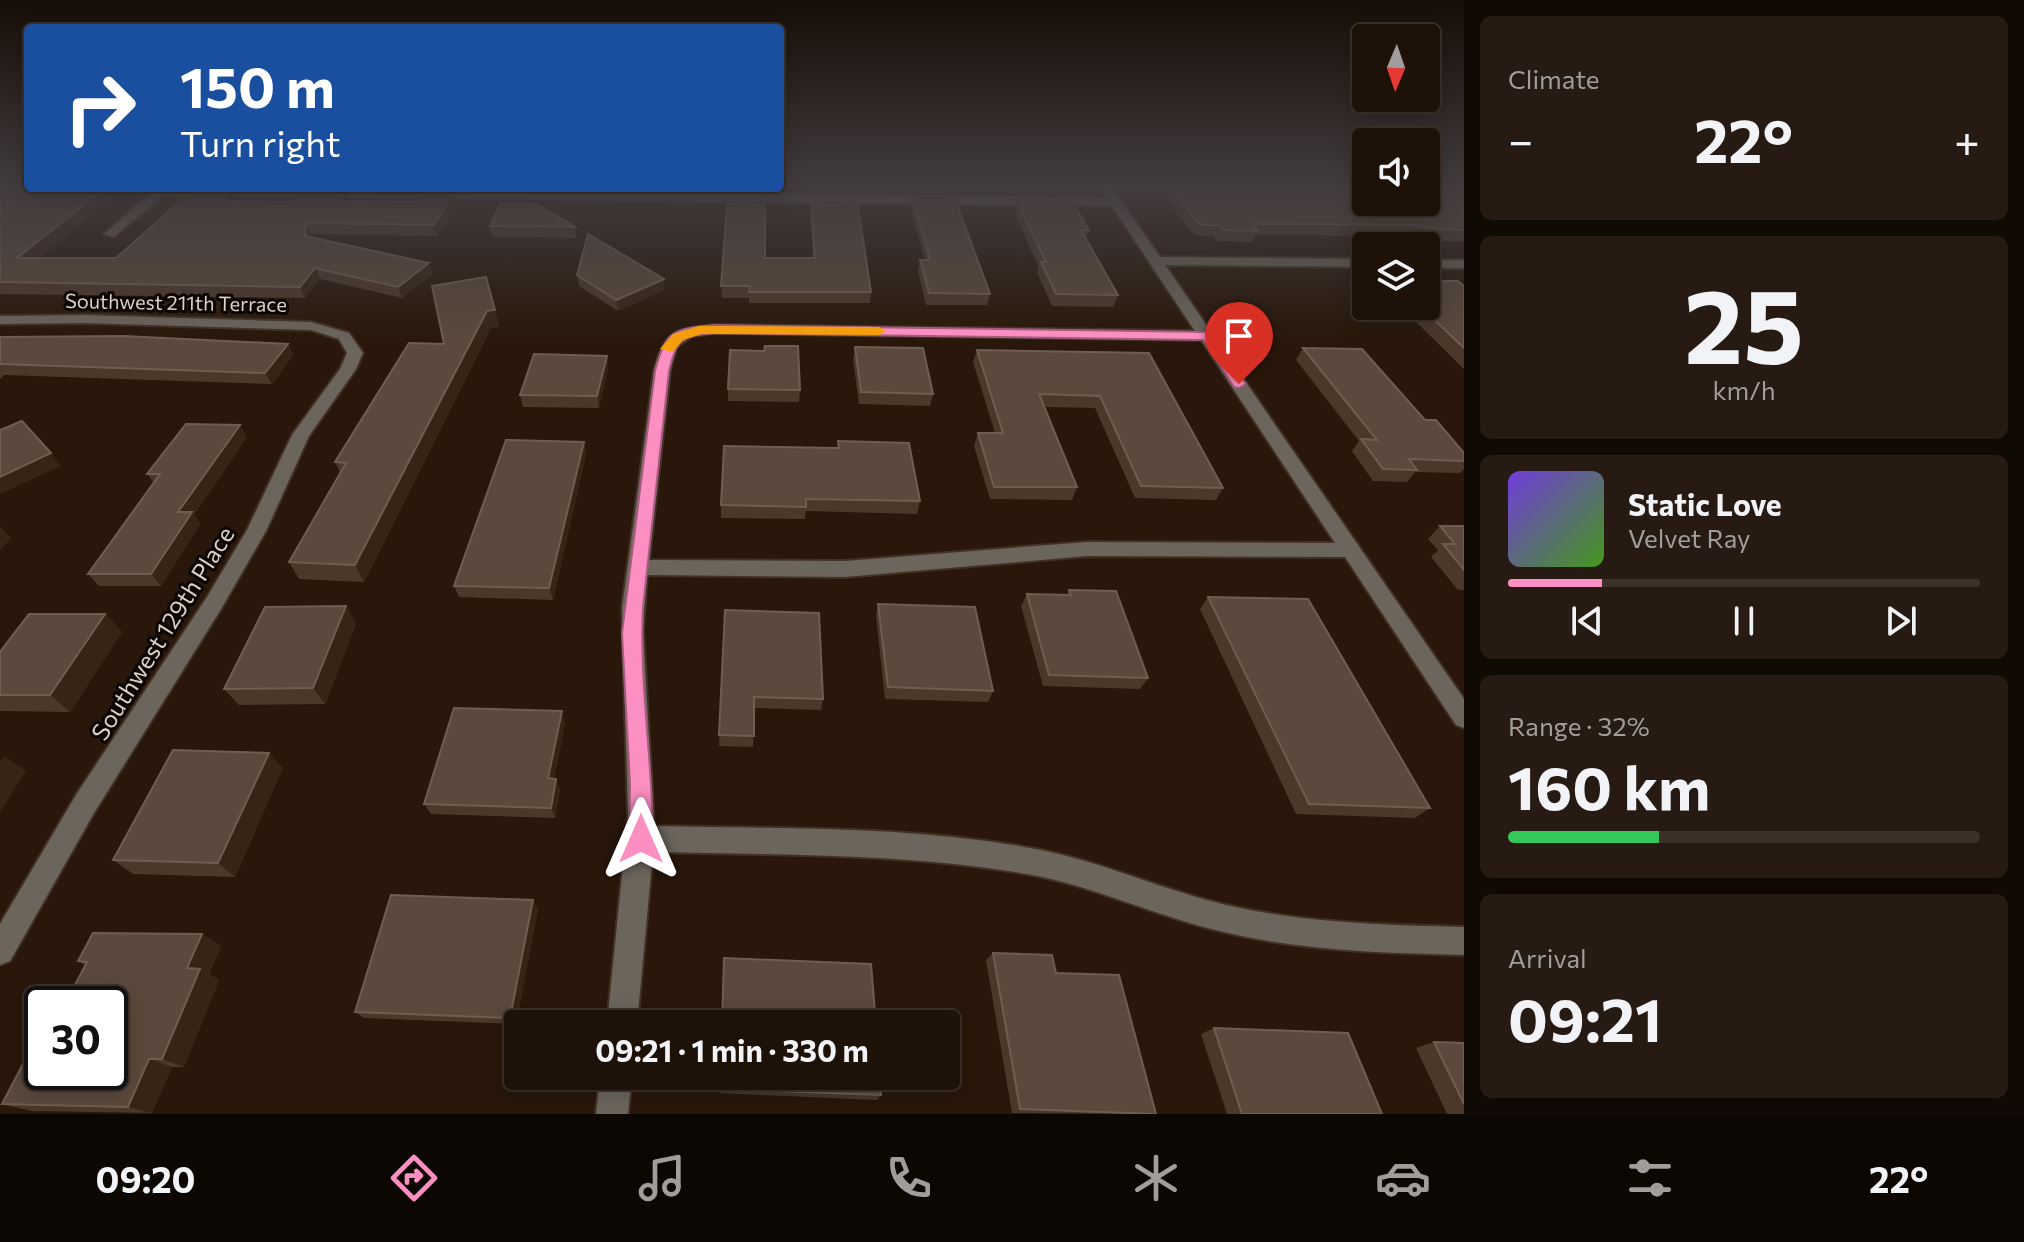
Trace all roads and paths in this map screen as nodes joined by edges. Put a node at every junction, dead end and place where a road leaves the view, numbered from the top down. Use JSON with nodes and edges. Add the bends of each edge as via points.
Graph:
{"nodes":[{"id":1,"x":1140,"y":238,"type":"edge"},
{"id":2,"x":1156,"y":261,"type":"junction"},
{"id":3,"x":1352,"y":263,"type":"edge"},
{"id":4,"x":1440,"y":264,"type":"edge"},
{"id":5,"x":1464,"y":264,"type":"edge"},
{"id":6,"x":0,"y":320,"type":"edge"},
{"id":7,"x":1207,"y":336,"type":"junction"},
{"id":8,"x":349,"y":339,"type":"joint"},
{"id":9,"x":1351,"y":550,"type":"junction"},
{"id":10,"x":638,"y":567,"type":"junction"},
{"id":11,"x":1464,"y":718,"type":"edge"},
{"id":12,"x":641,"y":839,"type":"junction"},
{"id":13,"x":1464,"y":941,"type":"edge"},
{"id":14,"x":0,"y":951,"type":"edge"},
{"id":15,"x":623,"y":1010,"type":"edge"},
{"id":16,"x":615,"y":1090,"type":"edge"},
{"id":17,"x":612,"y":1114,"type":"edge"}],
"edges":[{"from":1,"to":2,"type":"street"},
{"from":2,"to":3,"type":"street"},
{"from":2,"to":7,"type":"street"},
{"from":4,"to":5,"type":"street"},
{"from":6,"to":8,"type":"street","name":"Southwest 211th Terrace","via":[[289,324],[326,328]]},
{"from":7,"to":9,"type":"street"},
{"from":7,"to":10,"type":"street","via":[[688,332],[669,345],[665,357]]},
{"from":8,"to":14,"type":"street","name":"Southwest 129th Place","via":[[353,360],[301,435],[239,561],[85,804]]},
{"from":9,"to":10,"type":"street","via":[[1087,549],[845,569]]},
{"from":9,"to":11,"type":"street"},
{"from":10,"to":12,"type":"street","via":[[631,633]]},
{"from":12,"to":13,"type":"street","via":[[973,852],[1033,862],[1280,930],[1332,938]]},
{"from":12,"to":15,"type":"street"},
{"from":16,"to":17,"type":"street"}]}
